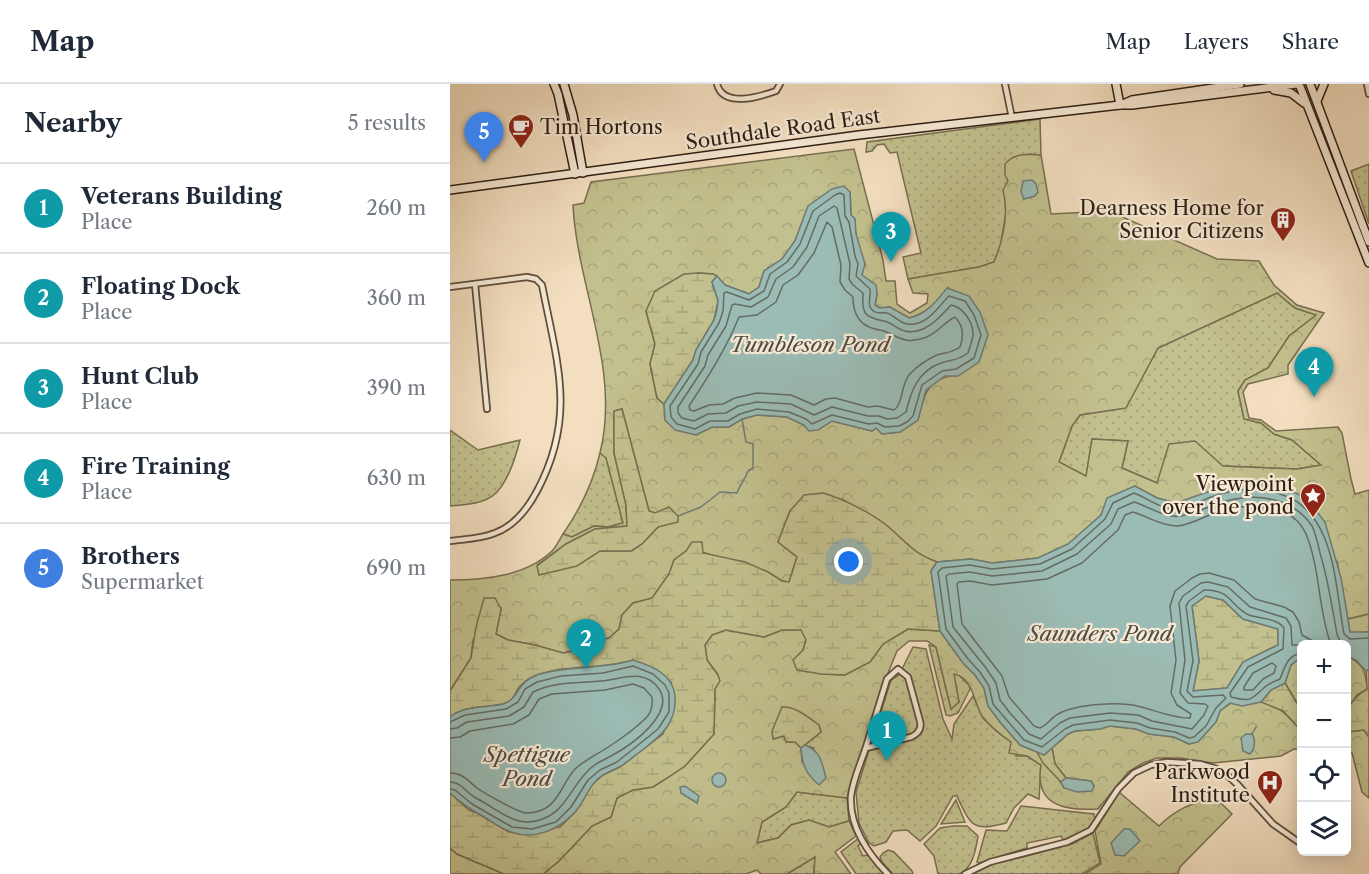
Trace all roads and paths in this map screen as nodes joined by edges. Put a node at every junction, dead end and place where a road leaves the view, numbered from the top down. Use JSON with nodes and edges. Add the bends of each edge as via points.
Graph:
{"nodes":[{"id":1,"x":554,"y":84,"type":"edge"},
{"id":2,"x":564,"y":84,"type":"edge"},
{"id":3,"x":717,"y":84,"type":"edge"},
{"id":4,"x":780,"y":84,"type":"edge"},
{"id":5,"x":1005,"y":84,"type":"edge"},
{"id":6,"x":1116,"y":84,"type":"edge"},
{"id":7,"x":1240,"y":84,"type":"edge"},
{"id":8,"x":1298,"y":84,"type":"edge"},
{"id":9,"x":1310,"y":84,"type":"edge"},
{"id":10,"x":1324,"y":84,"type":"edge"},
{"id":11,"x":1367,"y":84,"type":"edge"},
{"id":12,"x":1267,"y":89,"type":"junction"},
{"id":13,"x":1369,"y":94,"type":"edge"},
{"id":14,"x":1317,"y":101,"type":"junction"},
{"id":15,"x":1120,"y":105,"type":"junction"},
{"id":16,"x":1306,"y":105,"type":"junction"},
{"id":17,"x":1012,"y":118,"type":"junction"},
{"id":18,"x":583,"y":173,"type":"junction"},
{"id":19,"x":575,"y":174,"type":"junction"},
{"id":20,"x":450,"y":190,"type":"edge"},
{"id":21,"x":1369,"y":242,"type":"edge"},
{"id":22,"x":1369,"y":263,"type":"edge"},
{"id":23,"x":475,"y":284,"type":"junction"},
{"id":24,"x":450,"y":287,"type":"edge"},
{"id":25,"x":487,"y":409,"type":"dead end"},
{"id":26,"x":450,"y":541,"type":"edge"},
{"id":27,"x":866,"y":748,"type":"junction"},
{"id":28,"x":1297,"y":841,"type":"edge"},
{"id":29,"x":888,"y":874,"type":"edge"},
{"id":30,"x":965,"y":874,"type":"edge"}],
"edges":[{"from":1,"to":19,"type":"main road"},
{"from":2,"to":18,"type":"main road"},
{"from":3,"to":4,"type":"street","via":[[725,97],[735,99],[765,95],[776,91]]},
{"from":5,"to":17,"type":"street"},
{"from":6,"to":15,"type":"main road"},
{"from":7,"to":15,"type":"main road","name":"Southdale Road East"},
{"from":8,"to":12,"type":"main road","name":"Southdale Road East"},
{"from":8,"to":16,"type":"main road"},
{"from":9,"to":14,"type":"main road"},
{"from":10,"to":14,"type":"main road"},
{"from":11,"to":13,"type":"street"},
{"from":12,"to":15,"type":"main road","name":"Southdale Road East"},
{"from":12,"to":16,"type":"main road","via":[[1291,93]]},
{"from":14,"to":21,"type":"main road"},
{"from":15,"to":17,"type":"main road","name":"Southdale Road East"},
{"from":16,"to":22,"type":"main road"},
{"from":17,"to":18,"type":"main road","name":"Southdale Road East"},
{"from":18,"to":19,"type":"main road","name":"Southdale Road East"},
{"from":19,"to":20,"type":"main road","name":"Southdale Road East"},
{"from":23,"to":24,"type":"street"},
{"from":23,"to":25,"type":"street"},
{"from":23,"to":26,"type":"street","via":[[527,277],[542,285],[560,386],[559,427],[546,473],[520,516],[495,534]]},
{"from":27,"to":27,"type":"street","via":[[887,679],[898,669],[908,677],[920,728],[911,737]]},
{"from":27,"to":29,"type":"street","via":[[851,796],[853,815],[866,847]]},
{"from":28,"to":30,"type":"street","via":[[1273,824],[1226,774],[1211,766],[1167,762],[1134,773],[1118,789],[1091,830],[1067,842],[990,862]]}]}
